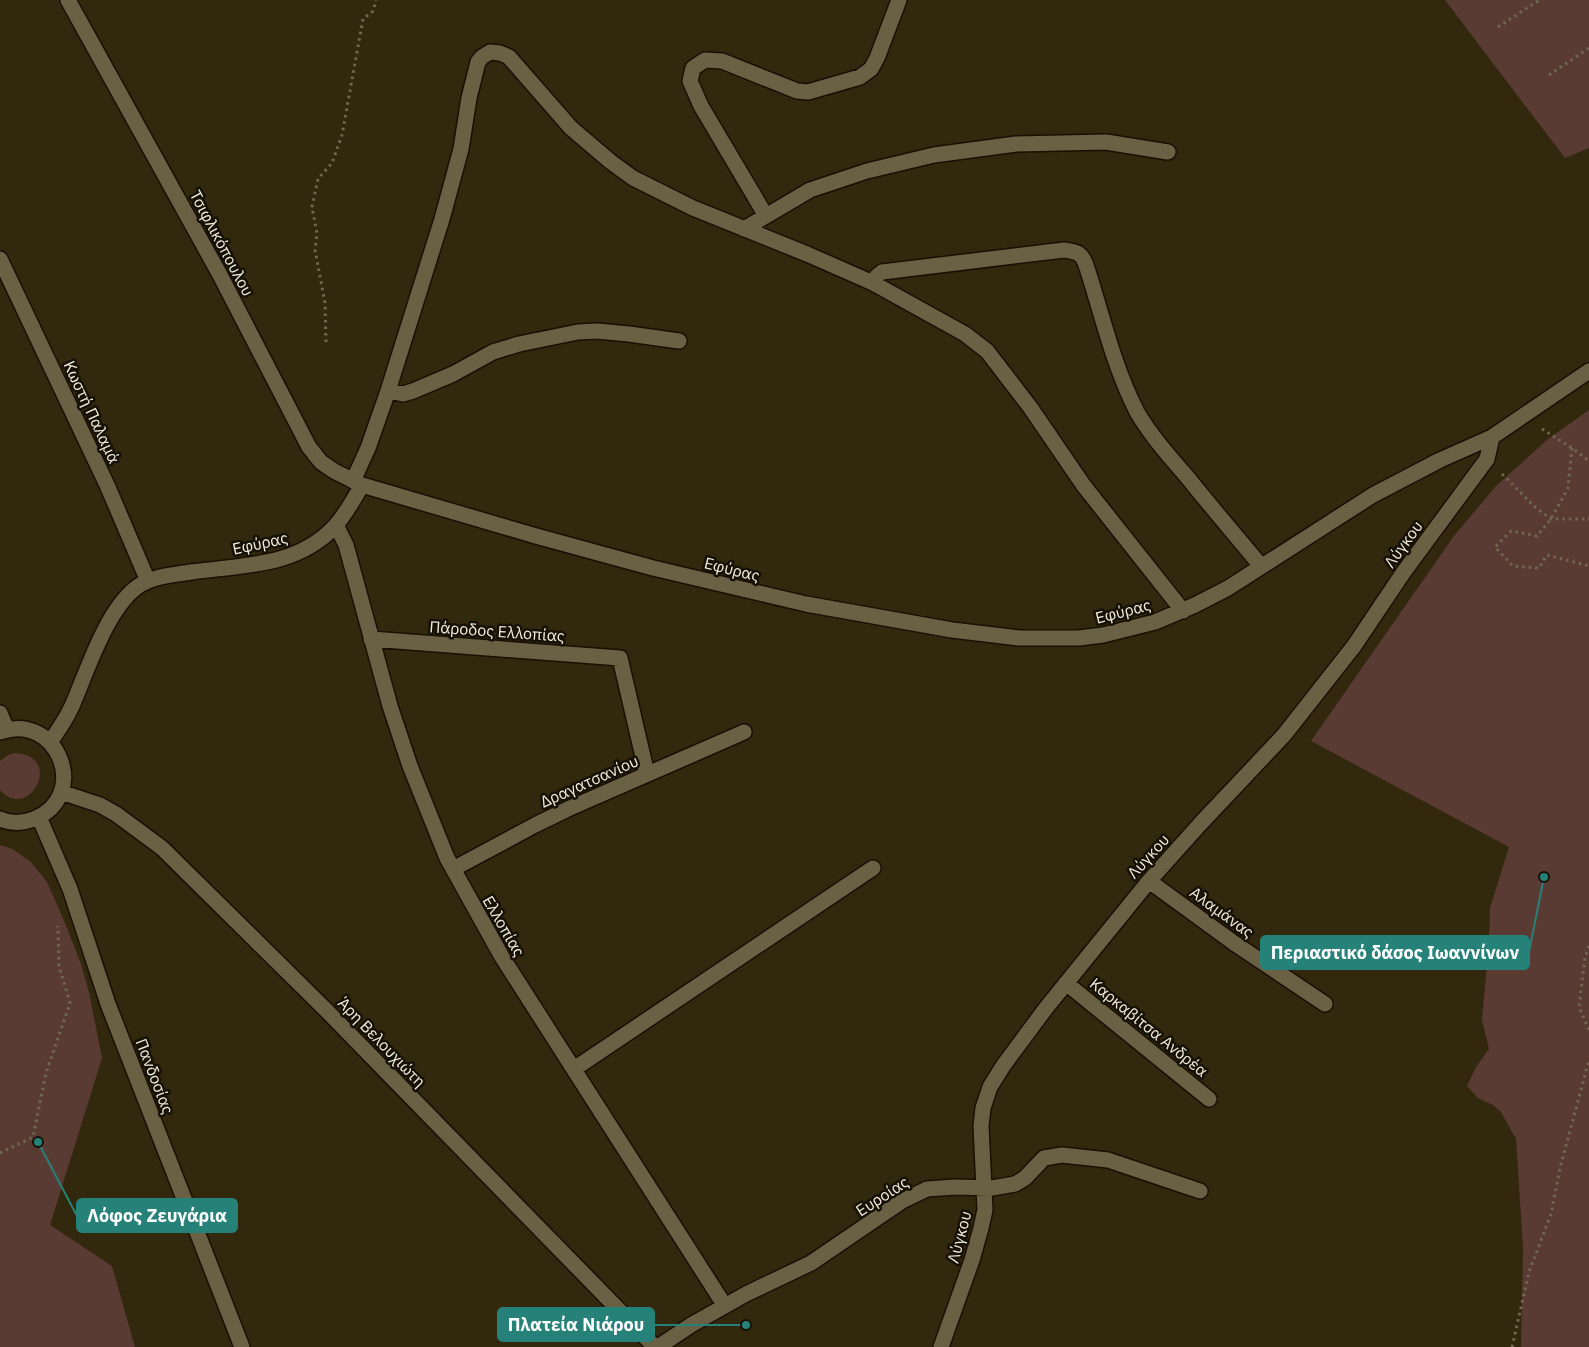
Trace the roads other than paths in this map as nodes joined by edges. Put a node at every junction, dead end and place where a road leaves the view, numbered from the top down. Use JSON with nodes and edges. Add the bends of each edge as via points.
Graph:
{"nodes":[{"id":1,"x":68,"y":0,"type":"edge"},
{"id":2,"x":899,"y":0,"type":"edge"},
{"id":3,"x":1168,"y":152,"type":"dead end"},
{"id":4,"x":766,"y":216,"type":"junction"},
{"id":5,"x":744,"y":229,"type":"junction"},
{"id":6,"x":0,"y":258,"type":"edge"},
{"id":7,"x":873,"y":283,"type":"junction"},
{"id":8,"x":679,"y":341,"type":"dead end"},
{"id":9,"x":1589,"y":371,"type":"edge"},
{"id":10,"x":388,"y":391,"type":"junction"},
{"id":11,"x":1492,"y":437,"type":"junction"},
{"id":12,"x":358,"y":483,"type":"junction"},
{"id":13,"x":336,"y":525,"type":"junction"},
{"id":14,"x":1261,"y":566,"type":"junction"},
{"id":15,"x":148,"y":581,"type":"junction"},
{"id":16,"x":1183,"y":611,"type":"junction"},
{"id":17,"x":371,"y":639,"type":"junction"},
{"id":18,"x":0,"y":713,"type":"edge"},
{"id":19,"x":3,"y":731,"type":"edge"},
{"id":20,"x":744,"y":732,"type":"dead end"},
{"id":21,"x":50,"y":742,"type":"junction"},
{"id":22,"x":647,"y":774,"type":"junction"},
{"id":23,"x":61,"y":792,"type":"junction"},
{"id":24,"x":39,"y":817,"type":"junction"},
{"id":25,"x":0,"y":819,"type":"edge"},
{"id":26,"x":873,"y":868,"type":"dead end"},
{"id":27,"x":453,"y":869,"type":"junction"},
{"id":28,"x":1149,"y":881,"type":"junction"},
{"id":29,"x":1066,"y":983,"type":"junction"},
{"id":30,"x":1325,"y":1004,"type":"dead end"},
{"id":31,"x":574,"y":1069,"type":"junction"},
{"id":32,"x":1209,"y":1099,"type":"dead end"},
{"id":33,"x":984,"y":1187,"type":"junction"},
{"id":34,"x":1200,"y":1191,"type":"dead end"},
{"id":35,"x":725,"y":1306,"type":"junction"},
{"id":36,"x":242,"y":1347,"type":"edge"},
{"id":37,"x":656,"y":1347,"type":"edge"},
{"id":38,"x":941,"y":1347,"type":"edge"}],
"edges":[{"from":1,"to":12,"type":"street","name":"Τσιφλικόπουλου","via":[[220,275],[309,447],[321,462]]},
{"from":2,"to":4,"type":"street","via":[[877,58],[871,69],[860,78],[808,92],[797,91],[722,61],[705,60],[693,68],[690,82],[701,106]]},
{"from":3,"to":4,"type":"street","via":[[1106,142],[1016,144],[934,155],[867,171],[810,190]]},
{"from":4,"to":5,"type":"street"},
{"from":5,"to":7,"type":"street"},
{"from":5,"to":10,"type":"street","via":[[650,187],[610,162],[571,128],[508,58],[490,52],[482,57],[475,71],[461,149],[444,212]]},
{"from":6,"to":15,"type":"street","name":"Κωστή Παλαμά","via":[[107,485]]},
{"from":7,"to":14,"type":"street","via":[[882,272],[1064,250],[1079,253],[1086,265],[1124,384],[1137,412],[1172,460]]},
{"from":7,"to":16,"type":"street","via":[[965,334],[987,351],[1084,486]]},
{"from":8,"to":10,"type":"street","via":[[621,333],[578,332],[493,352],[413,391],[403,394]]},
{"from":9,"to":11,"type":"street","name":"Εφύρας"},
{"from":10,"to":12,"type":"street"},
{"from":11,"to":14,"type":"street","name":"Εφύρας","via":[[1373,496]]},
{"from":11,"to":28,"type":"street","name":"Λύγκου","via":[[1487,459],[1354,646],[1284,735]]},
{"from":12,"to":13,"type":"street","name":"Εφύρας"},
{"from":12,"to":16,"type":"street","name":"Εφύρας","via":[[654,568],[806,604],[952,630],[1019,638],[1080,638],[1131,629]]},
{"from":13,"to":15,"type":"street","name":"Εφύρας","via":[[311,546],[277,561]]},
{"from":13,"to":17,"type":"street","name":"Ελλοπίας","via":[[346,545]]},
{"from":14,"to":16,"type":"street","name":"Εφύρας","via":[[1228,588]]},
{"from":15,"to":21,"type":"street","name":"Εφύρας","via":[[136,588],[116,612],[97,646],[72,707]]},
{"from":17,"to":22,"type":"street","name":"Πάροδος Ελλοπίας","via":[[620,658]]},
{"from":17,"to":27,"type":"street","name":"Ελλοπίας","via":[[410,766]]},
{"from":18,"to":19,"type":"street"},
{"from":19,"to":21,"type":"street","via":[[30,730]]},
{"from":20,"to":22,"type":"street","name":"Δραγατσανίου"},
{"from":21,"to":23,"type":"street","via":[[62,760]]},
{"from":22,"to":27,"type":"street","name":"Δραγατσανίου","via":[[535,825]]},
{"from":23,"to":24,"type":"street","via":[[53,807]]},
{"from":23,"to":37,"type":"street","name":"Άρη Βελουχιώτη","via":[[100,805],[162,848],[327,1011]]},
{"from":24,"to":25,"type":"street","via":[[28,822]]},
{"from":24,"to":36,"type":"street","name":"Πανδοσίας","via":[[70,889],[108,1004]]},
{"from":26,"to":31,"type":"street"},
{"from":27,"to":31,"type":"street","name":"Ελλοπίας","via":[[502,957]]},
{"from":28,"to":29,"type":"street","name":"Λύγκου"},
{"from":28,"to":30,"type":"street","name":"Αλαμάνας"},
{"from":29,"to":32,"type":"street","name":"Καρκαβίτσα Ανδρέα"},
{"from":29,"to":33,"type":"street","name":"Λύγκου","via":[[990,1087],[981,1126]]},
{"from":31,"to":35,"type":"street","name":"Ελλοπίας"},
{"from":33,"to":34,"type":"street","name":"Ευροίας","via":[[1015,1184],[1044,1158],[1062,1154],[1108,1160]]},
{"from":33,"to":35,"type":"street","name":"Ευροίας","via":[[934,1188],[917,1193],[811,1263]]},
{"from":33,"to":38,"type":"street","name":"Λύγκου","via":[[984,1210],[977,1246]]},
{"from":35,"to":37,"type":"street","name":"Ευροίας"}]}
